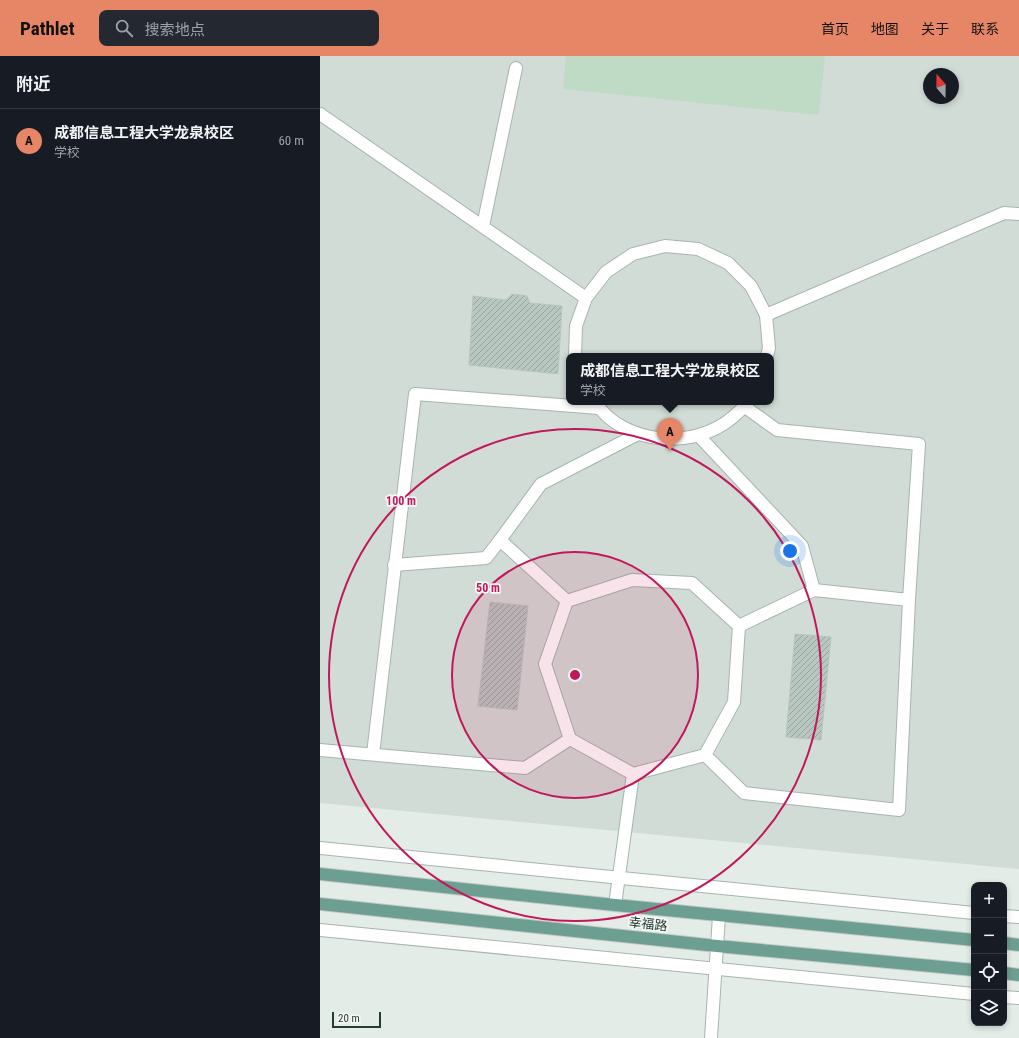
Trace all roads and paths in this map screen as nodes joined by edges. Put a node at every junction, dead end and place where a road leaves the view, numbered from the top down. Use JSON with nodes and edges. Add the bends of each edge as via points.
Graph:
{"nodes":[{"id":1,"x":516,"y":68,"type":"dead end"},
{"id":2,"x":320,"y":114,"type":"edge"},
{"id":3,"x":1019,"y":214,"type":"edge"},
{"id":4,"x":483,"y":226,"type":"junction"},
{"id":5,"x":586,"y":298,"type":"junction"},
{"id":6,"x":766,"y":315,"type":"junction"},
{"id":7,"x":575,"y":353,"type":"edge"},
{"id":8,"x":768,"y":353,"type":"edge"},
{"id":9,"x":566,"y":403,"type":"edge"},
{"id":10,"x":597,"y":405,"type":"edge"},
{"id":11,"x":745,"y":405,"type":"edge"},
{"id":12,"x":747,"y":405,"type":"edge"},
{"id":13,"x":638,"y":434,"type":"junction"},
{"id":14,"x":699,"y":436,"type":"junction"},
{"id":15,"x":500,"y":540,"type":"junction"},
{"id":16,"x":394,"y":565,"type":"junction"},
{"id":17,"x":814,"y":590,"type":"junction"},
{"id":18,"x":909,"y":600,"type":"junction"},
{"id":19,"x":566,"y":601,"type":"junction"},
{"id":20,"x":739,"y":626,"type":"junction"},
{"id":21,"x":570,"y":739,"type":"junction"},
{"id":22,"x":320,"y":750,"type":"edge"},
{"id":23,"x":373,"y":754,"type":"junction"},
{"id":24,"x":705,"y":755,"type":"junction"},
{"id":25,"x":633,"y":774,"type":"junction"},
{"id":26,"x":320,"y":848,"type":"edge"},
{"id":27,"x":320,"y":874,"type":"edge"},
{"id":28,"x":619,"y":879,"type":"junction"},
{"id":29,"x":320,"y":904,"type":"edge"},
{"id":30,"x":615,"y":905,"type":"junction"},
{"id":31,"x":971,"y":913,"type":"edge"},
{"id":32,"x":719,"y":916,"type":"junction"},
{"id":33,"x":1007,"y":916,"type":"edge"},
{"id":34,"x":1019,"y":917,"type":"edge"},
{"id":35,"x":320,"y":930,"type":"edge"},
{"id":36,"x":971,"y":940,"type":"edge"},
{"id":37,"x":1007,"y":943,"type":"edge"},
{"id":38,"x":1019,"y":945,"type":"edge"},
{"id":39,"x":717,"y":946,"type":"junction"},
{"id":40,"x":716,"y":968,"type":"junction"},
{"id":41,"x":971,"y":970,"type":"edge"},
{"id":42,"x":1007,"y":973,"type":"edge"},
{"id":43,"x":1019,"y":975,"type":"edge"},
{"id":44,"x":971,"y":994,"type":"edge"},
{"id":45,"x":1007,"y":997,"type":"edge"},
{"id":46,"x":1019,"y":998,"type":"edge"},
{"id":47,"x":710,"y":1038,"type":"edge"}],
"edges":[{"from":1,"to":4,"type":"street"},
{"from":2,"to":4,"type":"street"},
{"from":3,"to":6,"type":"street","via":[[1004,213]]},
{"from":4,"to":5,"type":"street"},
{"from":5,"to":6,"type":"street","via":[[606,272],[633,254],[665,246],[698,249],[728,263],[751,286]]},
{"from":5,"to":7,"type":"street","via":[[576,326]]},
{"from":6,"to":8,"type":"street"},
{"from":9,"to":16,"type":"street","via":[[414,394]]},
{"from":10,"to":13,"type":"street","via":[[617,423]]},
{"from":11,"to":14,"type":"street","via":[[724,425]]},
{"from":12,"to":18,"type":"street","via":[[777,430],[919,444]]},
{"from":13,"to":14,"type":"street","via":[[668,440]]},
{"from":13,"to":15,"type":"street","via":[[541,484]]},
{"from":14,"to":17,"type":"street","via":[[802,546]]},
{"from":15,"to":16,"type":"street","via":[[486,558]]},
{"from":15,"to":19,"type":"street"},
{"from":16,"to":23,"type":"street"},
{"from":17,"to":18,"type":"street"},
{"from":17,"to":20,"type":"street"},
{"from":18,"to":24,"type":"street","via":[[899,810],[744,793]]},
{"from":19,"to":20,"type":"street","via":[[632,580],[692,583]]},
{"from":19,"to":21,"type":"street","via":[[545,664]]},
{"from":20,"to":24,"type":"street","via":[[734,702]]},
{"from":21,"to":23,"type":"street","via":[[525,768]]},
{"from":21,"to":25,"type":"street"},
{"from":22,"to":23,"type":"street"},
{"from":24,"to":25,"type":"street"},
{"from":25,"to":28,"type":"street"},
{"from":26,"to":28,"type":"street"},
{"from":27,"to":30,"type":"main road","name":"幸福路"},
{"from":28,"to":30,"type":"street"},
{"from":28,"to":31,"type":"street"},
{"from":29,"to":39,"type":"main road","name":"幸福路"},
{"from":30,"to":32,"type":"main road","name":"幸福路"},
{"from":32,"to":36,"type":"main road","name":"幸福路"},
{"from":32,"to":39,"type":"street"},
{"from":33,"to":34,"type":"street"},
{"from":35,"to":40,"type":"street"},
{"from":37,"to":38,"type":"main road"},
{"from":39,"to":40,"type":"street"},
{"from":39,"to":41,"type":"main road","name":"幸福路"},
{"from":40,"to":44,"type":"street"},
{"from":40,"to":47,"type":"street"},
{"from":42,"to":43,"type":"main road"},
{"from":45,"to":46,"type":"street"}]}
